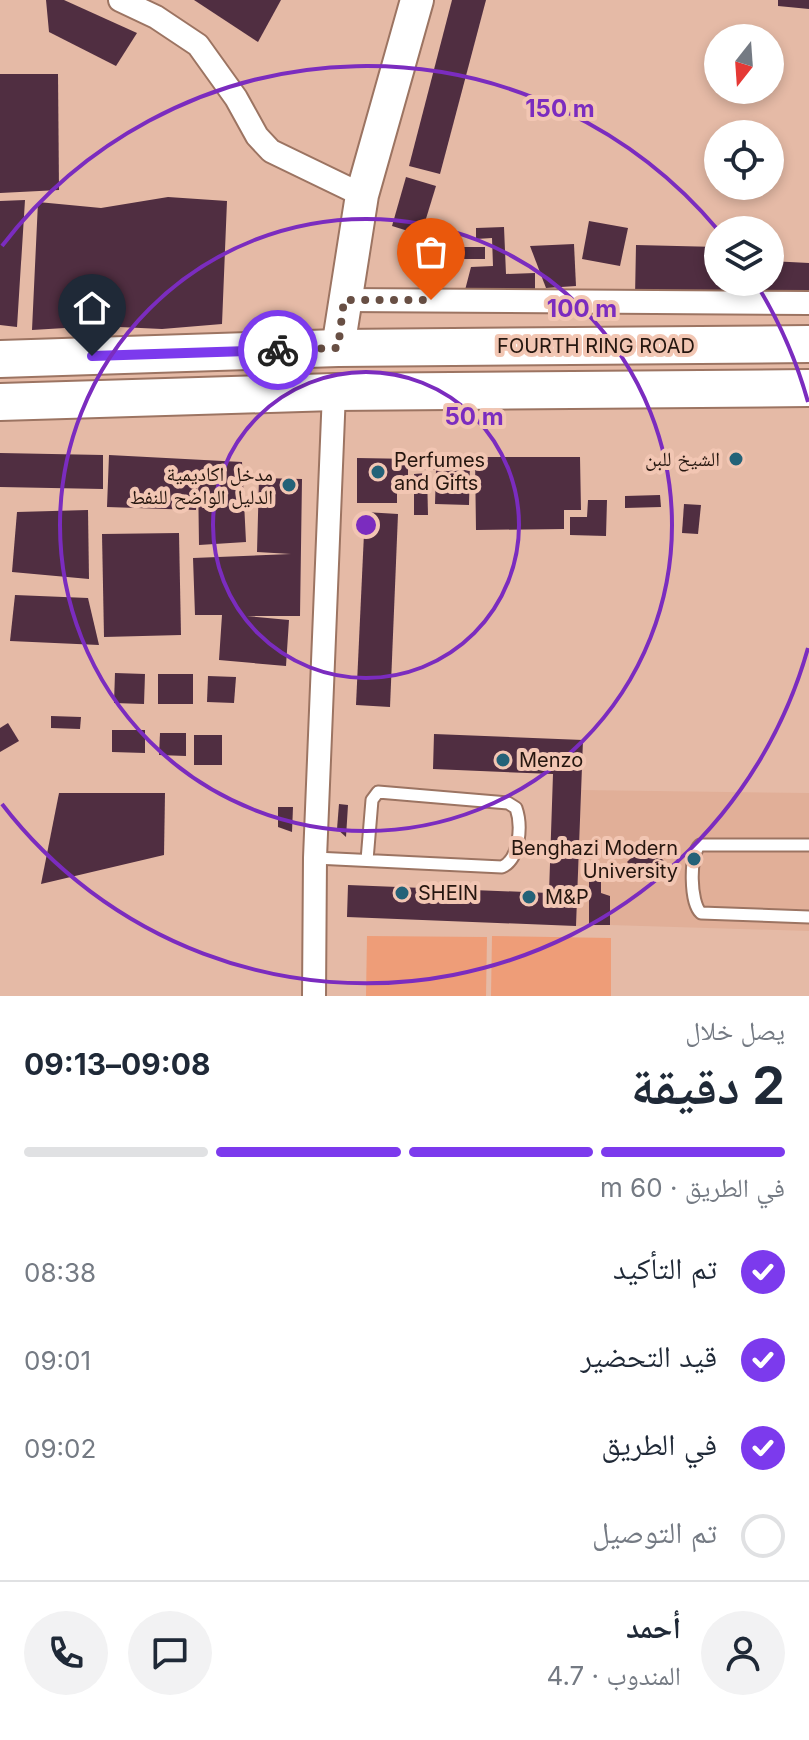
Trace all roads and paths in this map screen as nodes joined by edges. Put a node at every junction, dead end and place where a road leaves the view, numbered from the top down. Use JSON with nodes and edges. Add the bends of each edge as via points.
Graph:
{"nodes":[{"id":1,"x":120,"y":0,"type":"edge"},
{"id":2,"x":417,"y":0,"type":"edge"},
{"id":3,"x":362,"y":195,"type":"junction"},
{"id":4,"x":344,"y":300,"type":"junction"},
{"id":5,"x":809,"y":303,"type":"edge"},
{"id":6,"x":809,"y":344,"type":"edge"},
{"id":7,"x":338,"y":348,"type":"junction"},
{"id":8,"x":0,"y":359,"type":"edge"},
{"id":9,"x":809,"y":388,"type":"edge"},
{"id":10,"x":334,"y":392,"type":"junction"},
{"id":11,"x":0,"y":402,"type":"edge"},
{"id":12,"x":809,"y":845,"type":"edge"},
{"id":13,"x":315,"y":858,"type":"junction"},
{"id":14,"x":367,"y":860,"type":"junction"},
{"id":15,"x":809,"y":917,"type":"edge"},
{"id":16,"x":314,"y":996,"type":"edge"}],
"edges":[{"from":1,"to":3,"type":"street","via":[[198,45],[271,151]]},
{"from":2,"to":3,"type":"street"},
{"from":3,"to":4,"type":"street"},
{"from":4,"to":5,"type":"street"},
{"from":4,"to":7,"type":"street"},
{"from":6,"to":7,"type":"main road","name":"FOURTH RING ROAD"},
{"from":7,"to":8,"type":"main road","name":"FOURTH RING ROAD"},
{"from":9,"to":10,"type":"main road"},
{"from":10,"to":11,"type":"main road"},
{"from":10,"to":13,"type":"street"},
{"from":12,"to":15,"type":"lane","via":[[700,845],[693,857],[695,907],[701,913]]},
{"from":13,"to":14,"type":"lane"},
{"from":13,"to":16,"type":"street"},
{"from":14,"to":14,"type":"lane","via":[[502,867],[514,857],[520,819],[508,803],[378,792],[372,800]]}]}
